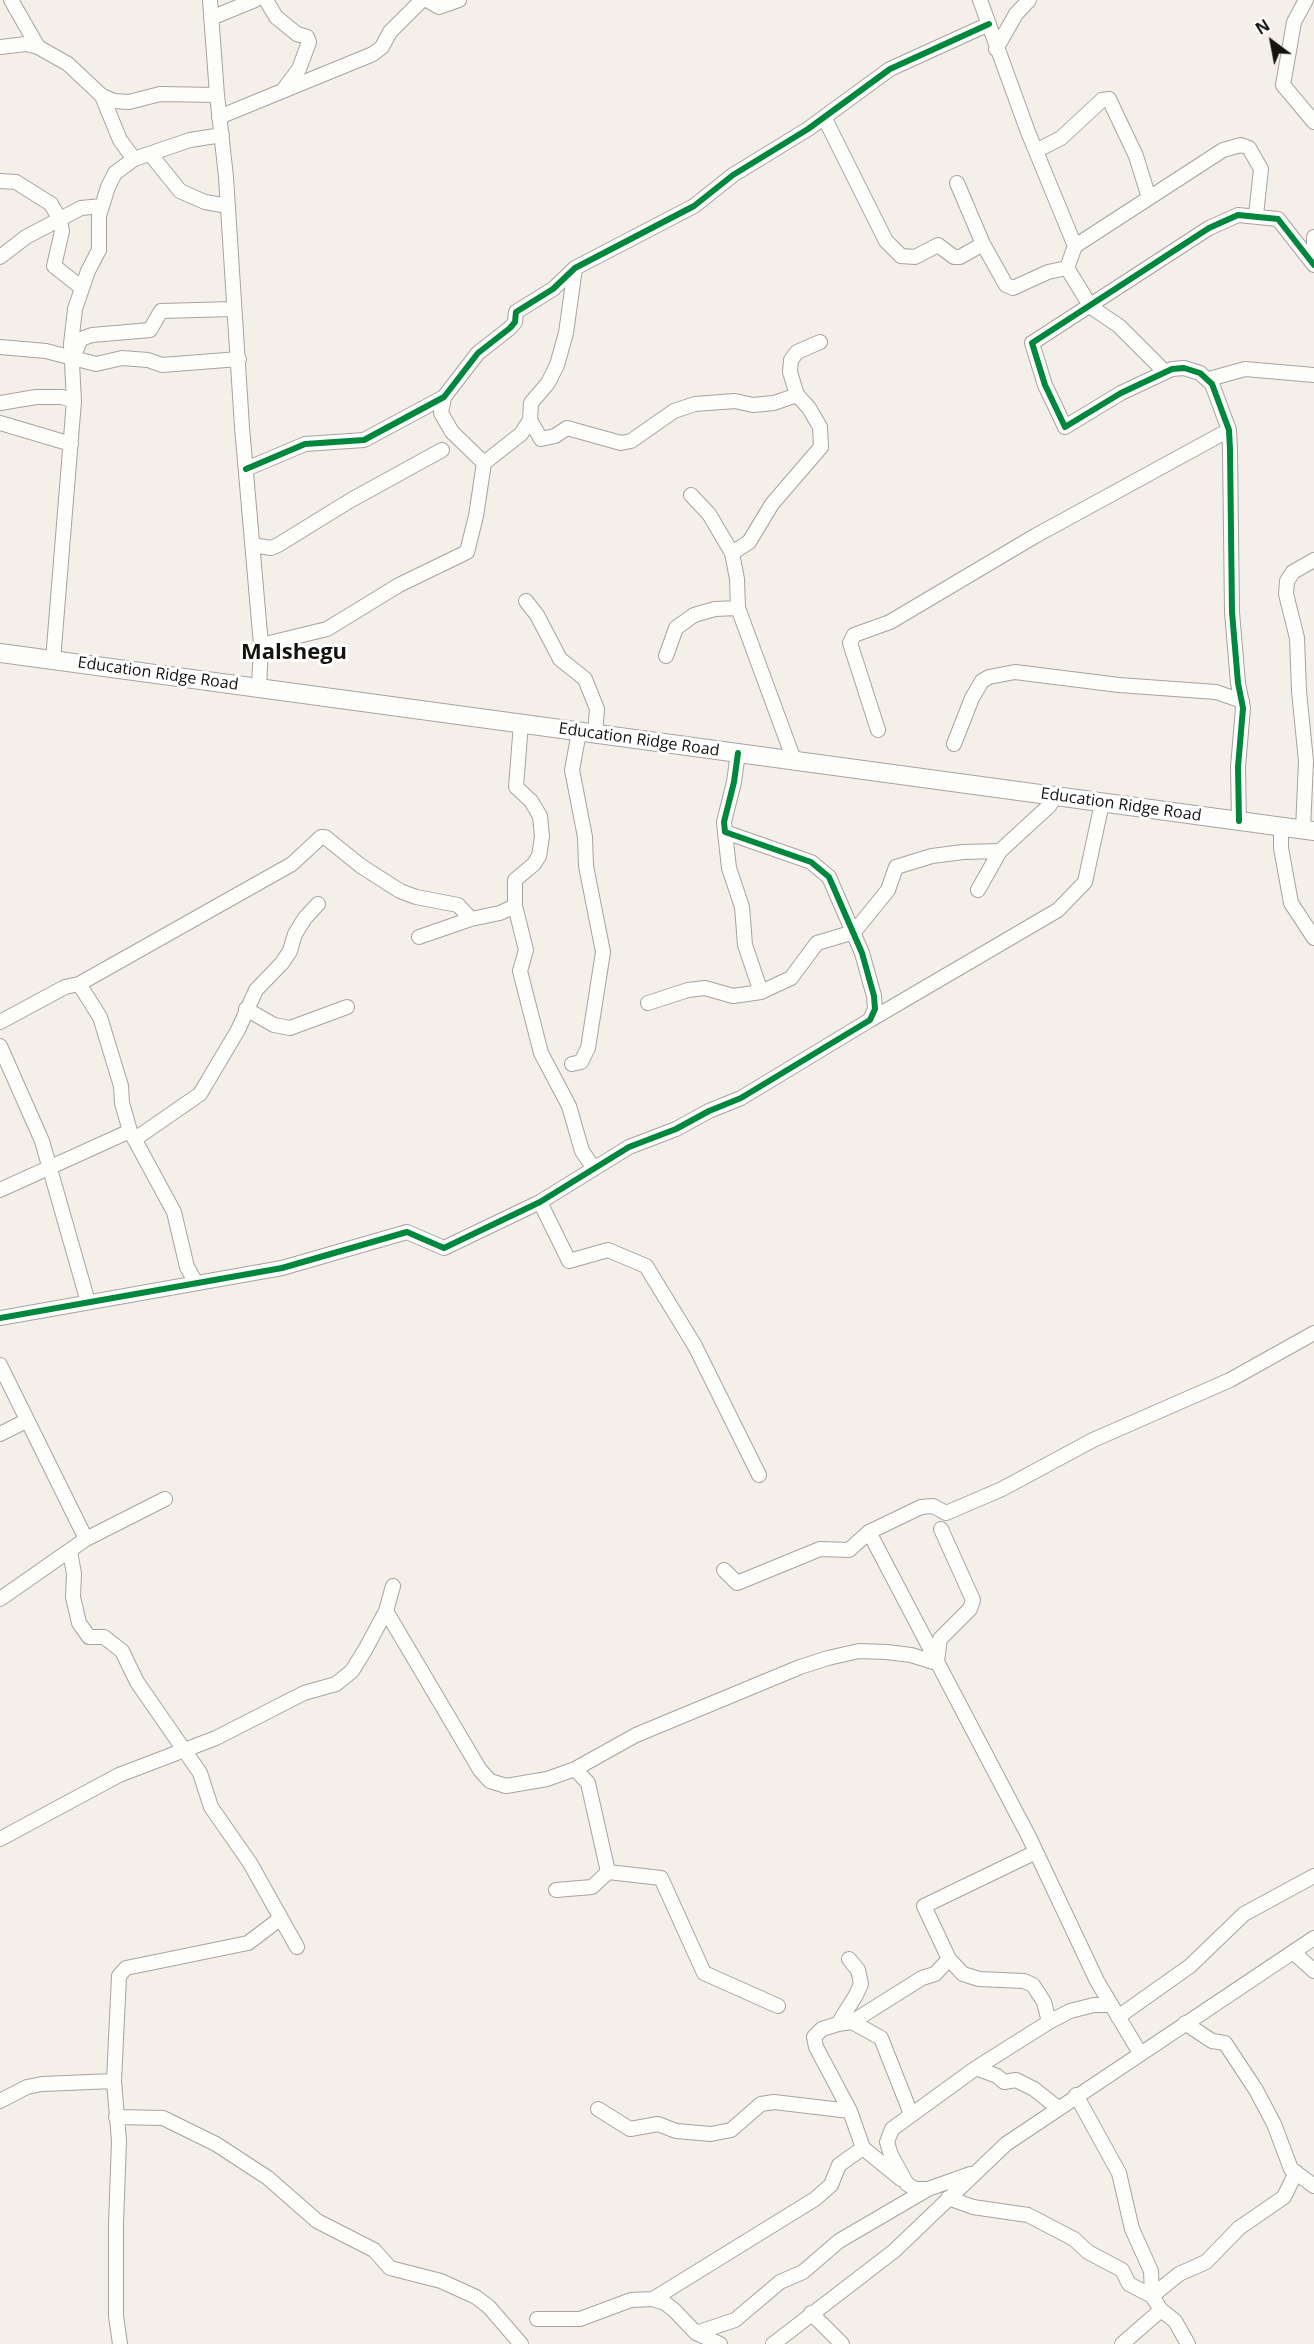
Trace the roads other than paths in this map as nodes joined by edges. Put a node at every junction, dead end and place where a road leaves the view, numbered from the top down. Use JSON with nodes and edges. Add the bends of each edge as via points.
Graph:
{"nodes":[{"id":1,"x":11,"y":0,"type":"edge"},
{"id":2,"x":210,"y":0,"type":"edge"},
{"id":3,"x":255,"y":0,"type":"edge"},
{"id":4,"x":266,"y":0,"type":"edge"},
{"id":5,"x":424,"y":0,"type":"edge"},
{"id":6,"x":459,"y":0,"type":"edge"},
{"id":7,"x":980,"y":0,"type":"edge"},
{"id":8,"x":1029,"y":0,"type":"edge"},
{"id":9,"x":1306,"y":0,"type":"edge"},
{"id":10,"x":211,"y":18,"type":"junction"},
{"id":11,"x":989,"y":24,"type":"junction"},
{"id":12,"x":0,"y":47,"type":"edge"},
{"id":13,"x":38,"y":47,"type":"junction"},
{"id":14,"x":996,"y":49,"type":"junction"},
{"id":15,"x":284,"y":89,"type":"junction"},
{"id":16,"x":217,"y":95,"type":"junction"},
{"id":17,"x":102,"y":96,"type":"junction"},
{"id":18,"x":219,"y":117,"type":"junction"},
{"id":19,"x":824,"y":117,"type":"junction"},
{"id":20,"x":1314,"y":122,"type":"edge"},
{"id":21,"x":222,"y":135,"type":"junction"},
{"id":22,"x":1036,"y":151,"type":"junction"},
{"id":23,"x":151,"y":155,"type":"junction"},
{"id":24,"x":134,"y":159,"type":"junction"},
{"id":25,"x":0,"y":181,"type":"edge"},
{"id":26,"x":957,"y":183,"type":"dead end"},
{"id":27,"x":1149,"y":198,"type":"junction"},
{"id":28,"x":102,"y":206,"type":"junction"},
{"id":29,"x":228,"y":207,"type":"junction"},
{"id":30,"x":1256,"y":215,"type":"junction"},
{"id":31,"x":60,"y":220,"type":"junction"},
{"id":32,"x":1314,"y":237,"type":"edge"},
{"id":33,"x":983,"y":244,"type":"junction"},
{"id":34,"x":1075,"y":246,"type":"junction"},
{"id":35,"x":0,"y":257,"type":"edge"},
{"id":36,"x":1314,"y":264,"type":"edge"},
{"id":37,"x":575,"y":268,"type":"junction"},
{"id":38,"x":1067,"y":268,"type":"junction"},
{"id":39,"x":82,"y":288,"type":"junction"},
{"id":40,"x":1091,"y":307,"type":"junction"},
{"id":41,"x":234,"y":309,"type":"junction"},
{"id":42,"x":820,"y":342,"type":"dead end"},
{"id":43,"x":0,"y":347,"type":"edge"},
{"id":44,"x":73,"y":357,"type":"junction"},
{"id":45,"x":239,"y":359,"type":"junction"},
{"id":46,"x":1165,"y":372,"type":"junction"},
{"id":47,"x":1314,"y":375,"type":"edge"},
{"id":48,"x":1209,"y":379,"type":"junction"},
{"id":49,"x":797,"y":395,"type":"junction"},
{"id":50,"x":444,"y":397,"type":"junction"},
{"id":51,"x":74,"y":401,"type":"junction"},
{"id":52,"x":0,"y":403,"type":"edge"},
{"id":53,"x":530,"y":420,"type":"junction"},
{"id":54,"x":0,"y":423,"type":"edge"},
{"id":55,"x":1228,"y":430,"type":"junction"},
{"id":56,"x":71,"y":444,"type":"junction"},
{"id":57,"x":442,"y":450,"type":"dead end"},
{"id":58,"x":484,"y":463,"type":"junction"},
{"id":59,"x":246,"y":469,"type":"junction"},
{"id":60,"x":691,"y":495,"type":"dead end"},
{"id":61,"x":253,"y":545,"type":"junction"},
{"id":62,"x":732,"y":553,"type":"junction"},
{"id":63,"x":1314,"y":560,"type":"edge"},
{"id":64,"x":526,"y":602,"type":"dead end"},
{"id":65,"x":738,"y":608,"type":"junction"},
{"id":66,"x":261,"y":645,"type":"junction"},
{"id":67,"x":0,"y":653,"type":"edge"},
{"id":68,"x":666,"y":656,"type":"dead end"},
{"id":69,"x":53,"y":660,"type":"junction"},
{"id":70,"x":259,"y":688,"type":"junction"},
{"id":71,"x":1242,"y":701,"type":"junction"},
{"id":72,"x":521,"y":723,"type":"junction"},
{"id":73,"x":878,"y":730,"type":"dead end"},
{"id":74,"x":587,"y":733,"type":"junction"},
{"id":75,"x":954,"y":744,"type":"dead end"},
{"id":76,"x":738,"y":753,"type":"junction"},
{"id":77,"x":794,"y":760,"type":"junction"},
{"id":78,"x":1055,"y":796,"type":"junction"},
{"id":79,"x":1102,"y":803,"type":"junction"},
{"id":80,"x":1239,"y":821,"type":"junction"},
{"id":81,"x":1281,"y":827,"type":"junction"},
{"id":82,"x":1308,"y":831,"type":"edge"},
{"id":83,"x":725,"y":832,"type":"junction"},
{"id":84,"x":1000,"y":851,"type":"junction"},
{"id":85,"x":978,"y":890,"type":"dead end"},
{"id":86,"x":318,"y":904,"type":"dead end"},
{"id":87,"x":515,"y":906,"type":"junction"},
{"id":88,"x":471,"y":919,"type":"junction"},
{"id":89,"x":854,"y":932,"type":"junction"},
{"id":90,"x":419,"y":937,"type":"dead end"},
{"id":91,"x":1314,"y":938,"type":"edge"},
{"id":92,"x":79,"y":984,"type":"junction"},
{"id":93,"x":761,"y":992,"type":"junction"},
{"id":94,"x":648,"y":1003,"type":"dead end"},
{"id":95,"x":347,"y":1007,"type":"dead end"},
{"id":96,"x":246,"y":1009,"type":"junction"},
{"id":97,"x":870,"y":1020,"type":"junction"},
{"id":98,"x":0,"y":1022,"type":"edge"},
{"id":99,"x":0,"y":1046,"type":"edge"},
{"id":100,"x":572,"y":1064,"type":"dead end"},
{"id":101,"x":132,"y":1135,"type":"junction"},
{"id":102,"x":48,"y":1166,"type":"junction"},
{"id":103,"x":593,"y":1167,"type":"junction"},
{"id":104,"x":0,"y":1190,"type":"edge"},
{"id":105,"x":540,"y":1202,"type":"junction"},
{"id":106,"x":196,"y":1283,"type":"junction"},
{"id":107,"x":88,"y":1302,"type":"junction"},
{"id":108,"x":0,"y":1318,"type":"edge"},
{"id":109,"x":1314,"y":1333,"type":"edge"},
{"id":110,"x":0,"y":1365,"type":"edge"},
{"id":111,"x":26,"y":1421,"type":"junction"},
{"id":112,"x":0,"y":1434,"type":"edge"},
{"id":113,"x":759,"y":1475,"type":"dead end"},
{"id":114,"x":165,"y":1499,"type":"dead end"},
{"id":115,"x":940,"y":1529,"type":"dead end"},
{"id":116,"x":869,"y":1532,"type":"junction"},
{"id":117,"x":86,"y":1539,"type":"junction"},
{"id":118,"x":70,"y":1551,"type":"junction"},
{"id":119,"x":724,"y":1570,"type":"dead end"},
{"id":120,"x":393,"y":1586,"type":"dead end"},
{"id":121,"x":0,"y":1599,"type":"edge"},
{"id":122,"x":386,"y":1611,"type":"junction"},
{"id":123,"x":937,"y":1664,"type":"junction"},
{"id":124,"x":183,"y":1752,"type":"junction"},
{"id":125,"x":596,"y":1756,"type":"junction"},
{"id":126,"x":575,"y":1768,"type":"junction"},
{"id":127,"x":588,"y":1783,"type":"junction"},
{"id":128,"x":0,"y":1839,"type":"edge"},
{"id":129,"x":1036,"y":1852,"type":"junction"},
{"id":130,"x":608,"y":1872,"type":"junction"},
{"id":131,"x":1314,"y":1876,"type":"edge"},
{"id":132,"x":556,"y":1890,"type":"dead end"},
{"id":133,"x":281,"y":1918,"type":"junction"},
{"id":134,"x":1314,"y":1938,"type":"edge"},
{"id":135,"x":297,"y":1947,"type":"dead end"},
{"id":136,"x":1293,"y":1952,"type":"junction"},
{"id":137,"x":849,"y":1959,"type":"dead end"},
{"id":138,"x":949,"y":1959,"type":"junction"},
{"id":139,"x":1314,"y":1971,"type":"edge"},
{"id":140,"x":1110,"y":2005,"type":"junction"},
{"id":141,"x":778,"y":2006,"type":"dead end"},
{"id":142,"x":1118,"y":2017,"type":"junction"},
{"id":143,"x":1049,"y":2022,"type":"junction"},
{"id":144,"x":845,"y":2023,"type":"junction"},
{"id":145,"x":1185,"y":2023,"type":"junction"},
{"id":146,"x":1140,"y":2053,"type":"junction"},
{"id":147,"x":976,"y":2068,"type":"junction"},
{"id":148,"x":114,"y":2080,"type":"junction"},
{"id":149,"x":1076,"y":2095,"type":"junction"},
{"id":150,"x":0,"y":2101,"type":"edge"},
{"id":151,"x":1058,"y":2108,"type":"junction"},
{"id":152,"x":598,"y":2109,"type":"dead end"},
{"id":153,"x":850,"y":2111,"type":"junction"},
{"id":154,"x":911,"y":2114,"type":"junction"},
{"id":155,"x":116,"y":2117,"type":"junction"},
{"id":156,"x":863,"y":2148,"type":"junction"},
{"id":157,"x":978,"y":2171,"type":"junction"},
{"id":158,"x":1296,"y":2172,"type":"junction"},
{"id":159,"x":907,"y":2184,"type":"junction"},
{"id":160,"x":1314,"y":2186,"type":"edge"},
{"id":161,"x":928,"y":2189,"type":"junction"},
{"id":162,"x":948,"y":2198,"type":"junction"},
{"id":163,"x":1152,"y":2296,"type":"junction"},
{"id":164,"x":653,"y":2299,"type":"junction"},
{"id":165,"x":1161,"y":2310,"type":"junction"},
{"id":166,"x":811,"y":2313,"type":"junction"},
{"id":167,"x":537,"y":2319,"type":"dead end"},
{"id":168,"x":696,"y":2333,"type":"junction"},
{"id":169,"x":120,"y":2344,"type":"edge"},
{"id":170,"x":521,"y":2344,"type":"edge"},
{"id":171,"x":720,"y":2344,"type":"edge"},
{"id":172,"x":773,"y":2344,"type":"edge"},
{"id":173,"x":842,"y":2344,"type":"edge"},
{"id":174,"x":1122,"y":2344,"type":"edge"},
{"id":175,"x":1188,"y":2344,"type":"edge"}],
"edges":[{"from":1,"to":13,"type":"street"},
{"from":2,"to":10,"type":"street"},
{"from":3,"to":10,"type":"street"},
{"from":4,"to":15,"type":"street","via":[[276,17],[309,42],[299,69]]},
{"from":5,"to":6,"type":"street","via":[[439,7]]},
{"from":5,"to":15,"type":"street","via":[[373,54]]},
{"from":7,"to":11,"type":"street"},
{"from":8,"to":14,"type":"street"},
{"from":9,"to":20,"type":"street","via":[[1294,22],[1283,85]]},
{"from":10,"to":16,"type":"street"},
{"from":11,"to":14,"type":"street"},
{"from":11,"to":19,"type":"street","via":[[890,69]]},
{"from":12,"to":13,"type":"street"},
{"from":13,"to":17,"type":"street","via":[[68,64]]},
{"from":14,"to":22,"type":"street"},
{"from":15,"to":18,"type":"street","via":[[264,101]]},
{"from":16,"to":17,"type":"street","via":[[160,94],[129,102]]},
{"from":16,"to":18,"type":"street"},
{"from":17,"to":24,"type":"street","via":[[120,140]]},
{"from":18,"to":21,"type":"street"},
{"from":19,"to":33,"type":"street","via":[[885,241],[901,256],[915,256],[938,245],[960,257]]},
{"from":19,"to":37,"type":"street","via":[[733,175],[694,206]]},
{"from":21,"to":23,"type":"street","via":[[190,140]]},
{"from":21,"to":29,"type":"street"},
{"from":22,"to":27,"type":"street","via":[[1061,138],[1102,100],[1109,99],[1136,156]]},
{"from":22,"to":34,"type":"street"},
{"from":23,"to":24,"type":"street"},
{"from":23,"to":29,"type":"street","via":[[180,191]]},
{"from":24,"to":28,"type":"street","via":[[115,173]]},
{"from":25,"to":31,"type":"street","via":[[16,182],[51,204]]},
{"from":26,"to":33,"type":"street"},
{"from":27,"to":30,"type":"street","via":[[1223,150],[1241,145],[1249,148],[1261,169]]},
{"from":27,"to":34,"type":"street"},
{"from":28,"to":31,"type":"street","via":[[81,208]]},
{"from":28,"to":39,"type":"street","via":[[99,250]]},
{"from":29,"to":41,"type":"street"},
{"from":30,"to":36,"type":"street","via":[[1278,219]]},
{"from":30,"to":40,"type":"street","via":[[1225,218]]},
{"from":31,"to":35,"type":"street","via":[[26,237]]},
{"from":31,"to":39,"type":"street","via":[[62,231],[54,267]]},
{"from":32,"to":36,"type":"street"},
{"from":33,"to":38,"type":"street","via":[[1006,285],[1013,288]]},
{"from":34,"to":38,"type":"street"},
{"from":37,"to":50,"type":"street","via":[[553,289],[516,312],[510,328],[478,353]]},
{"from":37,"to":53,"type":"street","via":[[562,350],[554,373],[531,403]]},
{"from":38,"to":40,"type":"street"},
{"from":39,"to":44,"type":"street","via":[[75,309]]},
{"from":40,"to":46,"type":"street","via":[[1119,326]]},
{"from":40,"to":46,"type":"street","via":[[1032,343],[1045,385],[1065,427]]},
{"from":41,"to":44,"type":"street","via":[[161,311],[150,330],[81,339]]},
{"from":41,"to":45,"type":"street"},
{"from":42,"to":49,"type":"street","via":[[806,347],[791,360],[791,380]]},
{"from":43,"to":44,"type":"street"},
{"from":44,"to":45,"type":"street","via":[[96,364],[137,357],[162,365]]},
{"from":44,"to":51,"type":"street"},
{"from":45,"to":59,"type":"street"},
{"from":46,"to":48,"type":"street","via":[[1184,368]]},
{"from":47,"to":48,"type":"street","via":[[1245,369]]},
{"from":48,"to":55,"type":"street"},
{"from":49,"to":53,"type":"street","via":[[753,405],[735,400],[695,404],[674,411],[631,441],[621,443],[567,428],[555,436],[541,438]]},
{"from":49,"to":62,"type":"street","via":[[820,427],[821,447],[772,504],[749,542]]},
{"from":50,"to":58,"type":"street","via":[[441,413],[452,432]]},
{"from":50,"to":59,"type":"street","via":[[364,440],[305,444]]},
{"from":51,"to":52,"type":"street","via":[[36,397]]},
{"from":51,"to":56,"type":"street"},
{"from":53,"to":58,"type":"street","via":[[521,434]]},
{"from":54,"to":56,"type":"street"},
{"from":55,"to":71,"type":"street","via":[[1232,612]]},
{"from":55,"to":73,"type":"street","via":[[1035,536],[890,622],[855,635],[850,644]]},
{"from":56,"to":69,"type":"street"},
{"from":57,"to":61,"type":"street","via":[[278,545]]},
{"from":58,"to":66,"type":"street","via":[[467,552],[399,585],[327,629]]},
{"from":59,"to":61,"type":"street"},
{"from":60,"to":62,"type":"street","via":[[709,514]]},
{"from":61,"to":66,"type":"street"},
{"from":62,"to":65,"type":"street"},
{"from":63,"to":82,"type":"street","via":[[1293,572],[1286,594],[1297,638]]},
{"from":64,"to":74,"type":"street","via":[[560,659],[585,679],[597,709]]},
{"from":65,"to":68,"type":"street","via":[[694,615],[676,628]]},
{"from":65,"to":77,"type":"street"},
{"from":66,"to":70,"type":"street"},
{"from":67,"to":69,"type":"main road","name":"Education Ridge Road"},
{"from":69,"to":70,"type":"main road","name":"Education Ridge Road"},
{"from":70,"to":72,"type":"main road","name":"Education Ridge Road"},
{"from":71,"to":75,"type":"street","via":[[1216,692],[1015,672],[982,681]]},
{"from":71,"to":80,"type":"street"},
{"from":72,"to":74,"type":"main road","name":"Education Ridge Road"},
{"from":72,"to":87,"type":"street","via":[[516,787],[540,816],[542,837],[534,864],[515,880]]},
{"from":74,"to":76,"type":"main road","name":"Education Ridge Road"},
{"from":74,"to":100,"type":"street","via":[[573,770],[603,952],[588,1048],[581,1062]]},
{"from":76,"to":77,"type":"main road","name":"Education Ridge Road"},
{"from":76,"to":83,"type":"street"},
{"from":77,"to":78,"type":"main road","name":"Education Ridge Road"},
{"from":78,"to":79,"type":"main road","name":"Education Ridge Road"},
{"from":78,"to":84,"type":"street"},
{"from":79,"to":80,"type":"main road","name":"Education Ridge Road"},
{"from":79,"to":97,"type":"street","via":[[1085,882],[1058,910]]},
{"from":80,"to":81,"type":"main road","name":"Education Ridge Road"},
{"from":81,"to":82,"type":"main road","name":"Education Ridge Road"},
{"from":81,"to":91,"type":"street","via":[[1281,848],[1292,903]]},
{"from":83,"to":89,"type":"street","via":[[817,865],[834,885]]},
{"from":83,"to":93,"type":"street","via":[[729,868],[742,907],[746,945]]},
{"from":84,"to":85,"type":"street"},
{"from":84,"to":89,"type":"street","via":[[963,852],[896,867],[879,905]]},
{"from":86,"to":96,"type":"street","via":[[295,934],[291,951],[268,974]]},
{"from":87,"to":88,"type":"street"},
{"from":87,"to":103,"type":"street","via":[[526,950],[520,971],[541,1053],[569,1106],[582,1151]]},
{"from":88,"to":90,"type":"street"},
{"from":88,"to":92,"type":"street","via":[[458,905],[400,891],[321,837],[292,864]]},
{"from":89,"to":93,"type":"street","via":[[817,943],[792,978]]},
{"from":89,"to":97,"type":"street","via":[[874,996],[875,1009]]},
{"from":92,"to":98,"type":"street","via":[[65,987]]},
{"from":92,"to":101,"type":"street","via":[[100,1017]]},
{"from":93,"to":94,"type":"street","via":[[734,996],[705,988]]},
{"from":95,"to":96,"type":"street","via":[[290,1028],[274,1025]]},
{"from":96,"to":101,"type":"street","via":[[200,1094]]},
{"from":97,"to":103,"type":"street","via":[[741,1098]]},
{"from":99,"to":102,"type":"street","via":[[28,1106]]},
{"from":101,"to":102,"type":"street"},
{"from":101,"to":106,"type":"street","via":[[174,1212],[187,1267]]},
{"from":102,"to":104,"type":"street"},
{"from":102,"to":107,"type":"street"},
{"from":103,"to":105,"type":"street"},
{"from":105,"to":106,"type":"street","via":[[444,1248],[407,1232],[282,1268]]},
{"from":105,"to":113,"type":"street","via":[[569,1261],[608,1250],[646,1266],[695,1346]]},
{"from":106,"to":107,"type":"street"},
{"from":107,"to":108,"type":"street"},
{"from":109,"to":116,"type":"street","via":[[1230,1380],[1093,1440],[1002,1489],[946,1513],[933,1506],[921,1507]]},
{"from":110,"to":111,"type":"street"},
{"from":111,"to":112,"type":"street"},
{"from":111,"to":117,"type":"street"},
{"from":114,"to":117,"type":"street"},
{"from":115,"to":123,"type":"street","via":[[973,1600],[970,1609],[940,1639]]},
{"from":116,"to":119,"type":"street","via":[[849,1550],[820,1549],[737,1583]]},
{"from":116,"to":123,"type":"street"},
{"from":117,"to":118,"type":"street"},
{"from":118,"to":121,"type":"street"},
{"from":118,"to":124,"type":"street","via":[[79,1623],[89,1637],[104,1637],[122,1651],[137,1682]]},
{"from":120,"to":122,"type":"street"},
{"from":122,"to":124,"type":"street","via":[[352,1671],[336,1684],[304,1693]]},
{"from":122,"to":126,"type":"street","via":[[490,1781],[517,1785]]},
{"from":123,"to":125,"type":"street","via":[[887,1652],[859,1651],[828,1658],[636,1735]]},
{"from":123,"to":129,"type":"street"},
{"from":124,"to":128,"type":"street","via":[[108,1780]]},
{"from":124,"to":133,"type":"street","via":[[200,1773],[211,1807],[250,1863]]},
{"from":125,"to":126,"type":"street"},
{"from":125,"to":127,"type":"street"},
{"from":126,"to":127,"type":"street"},
{"from":127,"to":130,"type":"street"},
{"from":129,"to":138,"type":"street","via":[[924,1906]]},
{"from":129,"to":140,"type":"street"},
{"from":130,"to":132,"type":"street","via":[[592,1887]]},
{"from":130,"to":141,"type":"street","via":[[661,1878],[704,1972]]},
{"from":131,"to":142,"type":"street","via":[[1244,1914],[1190,1966]]},
{"from":133,"to":135,"type":"street"},
{"from":133,"to":148,"type":"street","via":[[248,1943],[126,1968],[118,1976]]},
{"from":134,"to":136,"type":"street"},
{"from":136,"to":139,"type":"street"},
{"from":136,"to":145,"type":"street"},
{"from":137,"to":144,"type":"street","via":[[858,1970],[861,1984]]},
{"from":138,"to":143,"type":"street","via":[[963,1974],[1033,1985],[1044,2002]]},
{"from":138,"to":144,"type":"street","via":[[935,1974]]},
{"from":140,"to":142,"type":"street"},
{"from":140,"to":143,"type":"street","via":[[1070,2011]]},
{"from":142,"to":146,"type":"street"},
{"from":143,"to":147,"type":"street"},
{"from":144,"to":153,"type":"street","via":[[822,2029],[814,2037],[821,2059]]},
{"from":144,"to":154,"type":"street","via":[[881,2038]]},
{"from":145,"to":146,"type":"street"},
{"from":145,"to":158,"type":"street","via":[[1212,2041],[1225,2043],[1256,2090]]},
{"from":146,"to":149,"type":"street"},
{"from":147,"to":151,"type":"street","via":[[1004,2082],[1016,2080]]},
{"from":147,"to":154,"type":"street"},
{"from":148,"to":150,"type":"street","via":[[42,2084]]},
{"from":148,"to":155,"type":"street"},
{"from":149,"to":151,"type":"street"},
{"from":149,"to":163,"type":"street","via":[[1119,2173],[1132,2229],[1150,2271]]},
{"from":151,"to":157,"type":"street","via":[[991,2156]]},
{"from":152,"to":153,"type":"street","via":[[630,2129],[658,2124],[676,2131],[711,2134],[731,2130],[761,2104],[774,2102]]},
{"from":153,"to":156,"type":"street"},
{"from":154,"to":159,"type":"street","via":[[892,2129],[887,2142]]},
{"from":155,"to":169,"type":"street","via":[[116,2316]]},
{"from":155,"to":170,"type":"street","via":[[163,2118],[216,2144],[268,2178],[317,2221],[374,2250],[390,2268],[441,2281],[476,2297]]},
{"from":156,"to":159,"type":"street"},
{"from":156,"to":164,"type":"street","via":[[839,2166],[831,2185],[815,2199]]},
{"from":157,"to":161,"type":"street"},
{"from":157,"to":162,"type":"street"},
{"from":158,"to":160,"type":"street"},
{"from":158,"to":163,"type":"street","via":[[1284,2197],[1239,2228],[1206,2262],[1179,2274]]},
{"from":159,"to":161,"type":"street","via":[[915,2189]]},
{"from":161,"to":168,"type":"street","via":[[839,2241],[803,2272],[780,2282],[735,2320]]},
{"from":162,"to":163,"type":"street","via":[[973,2207],[1028,2215],[1122,2270],[1129,2284]]},
{"from":162,"to":166,"type":"street","via":[[894,2251]]},
{"from":163,"to":165,"type":"street"},
{"from":164,"to":167,"type":"street","via":[[631,2300],[580,2319]]},
{"from":164,"to":168,"type":"street","via":[[674,2310]]},
{"from":165,"to":174,"type":"street"},
{"from":165,"to":175,"type":"street","via":[[1175,2321]]},
{"from":166,"to":172,"type":"street"},
{"from":166,"to":173,"type":"street"},
{"from":168,"to":171,"type":"street"}]}
